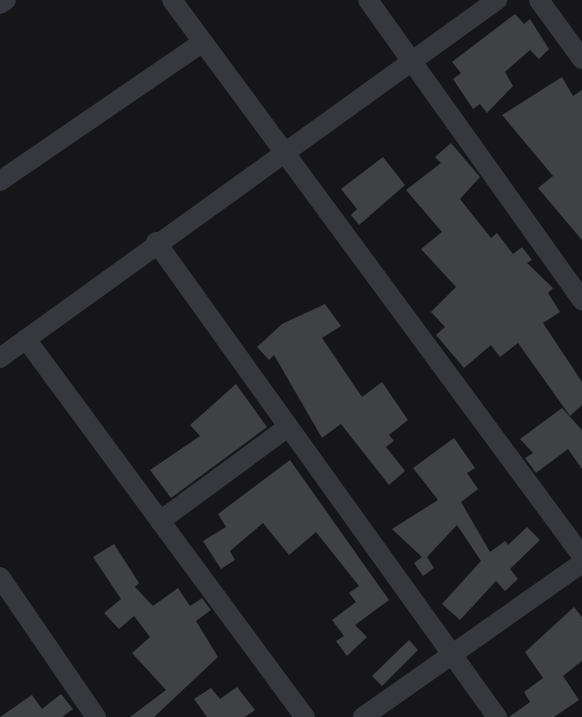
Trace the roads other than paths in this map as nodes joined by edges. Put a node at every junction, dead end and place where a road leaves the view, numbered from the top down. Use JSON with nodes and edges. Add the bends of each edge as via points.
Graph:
{"nodes":[{"id":1,"x":6,"y":0,"type":"edge"},
{"id":2,"x":172,"y":0,"type":"edge"},
{"id":3,"x":368,"y":0,"type":"edge"},
{"id":4,"x":497,"y":0,"type":"edge"},
{"id":5,"x":539,"y":0,"type":"edge"},
{"id":6,"x":0,"y":4,"type":"edge"},
{"id":7,"x":203,"y":42,"type":"junction"},
{"id":8,"x":582,"y":59,"type":"edge"},
{"id":9,"x":411,"y":61,"type":"junction"},
{"id":10,"x":283,"y":152,"type":"junction"},
{"id":11,"x":0,"y":181,"type":"edge"},
{"id":12,"x":156,"y":242,"type":"junction"},
{"id":13,"x":582,"y":300,"type":"edge"},
{"id":14,"x":26,"y":339,"type":"junction"},
{"id":15,"x":0,"y":358,"type":"edge"},
{"id":16,"x":288,"y":427,"type":"junction"},
{"id":17,"x":160,"y":521,"type":"junction"},
{"id":18,"x":582,"y":556,"type":"edge"},
{"id":19,"x":582,"y":563,"type":"edge"},
{"id":20,"x":0,"y":577,"type":"edge"},
{"id":21,"x":451,"y":653,"type":"junction"},
{"id":22,"x":96,"y":717,"type":"edge"},
{"id":23,"x":305,"y":717,"type":"edge"},
{"id":24,"x":363,"y":717,"type":"edge"},
{"id":25,"x":497,"y":717,"type":"edge"}],
"edges":[{"from":1,"to":6,"type":"street"},
{"from":2,"to":7,"type":"street"},
{"from":3,"to":9,"type":"street"},
{"from":4,"to":9,"type":"street"},
{"from":5,"to":8,"type":"street"},
{"from":7,"to":10,"type":"street"},
{"from":7,"to":11,"type":"street"},
{"from":9,"to":10,"type":"street"},
{"from":9,"to":13,"type":"street"},
{"from":10,"to":12,"type":"street"},
{"from":10,"to":18,"type":"street"},
{"from":12,"to":14,"type":"street"},
{"from":12,"to":16,"type":"street"},
{"from":14,"to":15,"type":"street"},
{"from":14,"to":17,"type":"street"},
{"from":16,"to":17,"type":"street"},
{"from":16,"to":21,"type":"street"},
{"from":17,"to":23,"type":"street"},
{"from":19,"to":21,"type":"street"},
{"from":20,"to":22,"type":"street"},
{"from":21,"to":24,"type":"street"},
{"from":21,"to":25,"type":"street"}]}
